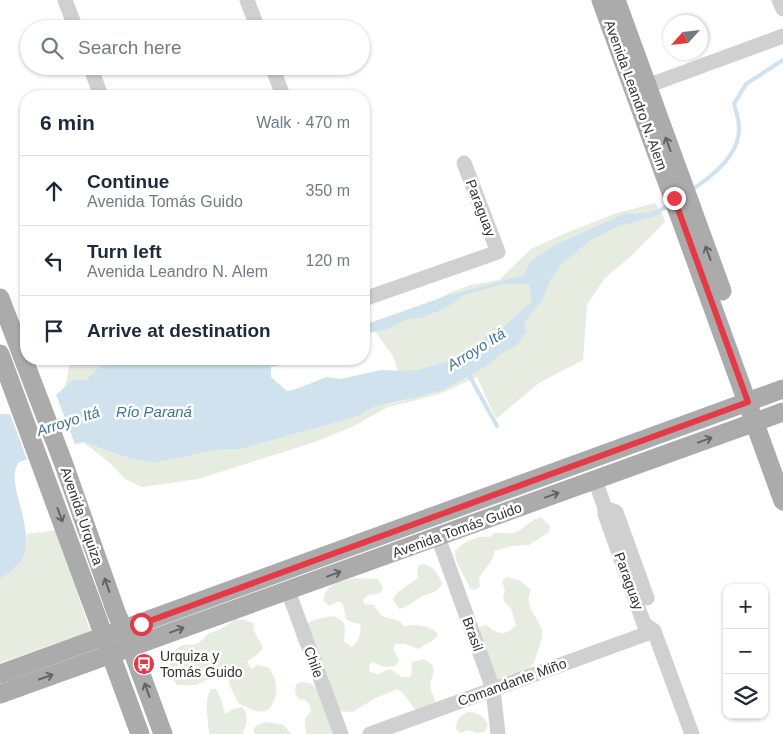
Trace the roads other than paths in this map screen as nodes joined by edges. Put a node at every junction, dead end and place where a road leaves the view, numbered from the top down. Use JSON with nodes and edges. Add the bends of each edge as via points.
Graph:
{"nodes":[{"id":1,"x":65,"y":0,"type":"edge"},
{"id":2,"x":247,"y":0,"type":"edge"},
{"id":3,"x":601,"y":0,"type":"edge"},
{"id":4,"x":616,"y":0,"type":"edge"},
{"id":5,"x":779,"y":0,"type":"edge"},
{"id":6,"x":783,"y":9,"type":"edge"},
{"id":7,"x":73,"y":20,"type":"edge"},
{"id":8,"x":255,"y":20,"type":"edge"},
{"id":9,"x":783,"y":36,"type":"edge"},
{"id":10,"x":93,"y":75,"type":"edge"},
{"id":11,"x":275,"y":75,"type":"edge"},
{"id":12,"x":648,"y":86,"type":"junction"},
{"id":13,"x":99,"y":90,"type":"edge"},
{"id":14,"x":281,"y":90,"type":"edge"},
{"id":15,"x":464,"y":163,"type":"dead end"},
{"id":16,"x":682,"y":200,"type":"junction"},
{"id":17,"x":370,"y":297,"type":"edge"},
{"id":18,"x":0,"y":298,"type":"edge"},
{"id":19,"x":20,"y":350,"type":"edge"},
{"id":20,"x":0,"y":354,"type":"edge"},
{"id":21,"x":26,"y":365,"type":"edge"},
{"id":22,"x":783,"y":389,"type":"edge"},
{"id":23,"x":754,"y":400,"type":"junction"},
{"id":24,"x":768,"y":417,"type":"edge"},
{"id":25,"x":783,"y":465,"type":"edge"},
{"id":26,"x":595,"y":480,"type":"junction"},
{"id":27,"x":783,"y":501,"type":"edge"},
{"id":28,"x":605,"y":508,"type":"junction"},
{"id":29,"x":438,"y":536,"type":"junction"},
{"id":30,"x":288,"y":591,"type":"junction"},
{"id":31,"x":647,"y":598,"type":"dead end"},
{"id":32,"x":654,"y":631,"type":"junction"},
{"id":33,"x":127,"y":639,"type":"junction"},
{"id":34,"x":108,"y":645,"type":"junction"},
{"id":35,"x":0,"y":674,"type":"edge"},
{"id":36,"x":493,"y":690,"type":"junction"},
{"id":37,"x":0,"y":694,"type":"edge"},
{"id":38,"x":140,"y":734,"type":"edge"},
{"id":39,"x":163,"y":734,"type":"edge"},
{"id":40,"x":341,"y":734,"type":"edge"},
{"id":41,"x":370,"y":734,"type":"edge"},
{"id":42,"x":498,"y":734,"type":"edge"},
{"id":43,"x":692,"y":734,"type":"edge"}],
"edges":[{"from":1,"to":7,"type":"street"},
{"from":2,"to":8,"type":"street"},
{"from":3,"to":16,"type":"main road","name":"Avenida Leandro N. Alem"},
{"from":4,"to":12,"type":"main road","name":"Avenida Leandro N. Alem"},
{"from":5,"to":6,"type":"street"},
{"from":9,"to":12,"type":"street"},
{"from":10,"to":13,"type":"street"},
{"from":11,"to":14,"type":"street"},
{"from":16,"to":12,"type":"main road","name":"Avenida Leandro N. Alem","one_way":true},
{"from":15,"to":17,"type":"street","name":"Paraguay","via":[[498,252]]},
{"from":16,"to":23,"type":"main road","name":"Avenida Leandro N. Alem"},
{"from":19,"to":18,"type":"main road","name":"Avenida Urquiza","one_way":true},
{"from":20,"to":34,"type":"main road","name":"Avenida Urquiza","one_way":true},
{"from":33,"to":21,"type":"main road","name":"Avenida Urquiza","one_way":true},
{"from":22,"to":23,"type":"main road","name":"Avenida Tomás Guido"},
{"from":23,"to":24,"type":"main road","name":"Avenida Leandro N. Alem"},
{"from":23,"to":33,"type":"main road","name":"Avenida Tomás Guido"},
{"from":24,"to":25,"type":"main road","name":"Avenida Leandro N. Alem"},
{"from":26,"to":24,"type":"main road","name":"Avenida Tomás Guido","one_way":true},
{"from":24,"to":27,"type":"main road","name":"Avenida Leandro N. Alem"},
{"from":26,"to":28,"type":"street","name":"Paraguay"},
{"from":29,"to":26,"type":"main road","name":"Avenida Tomás Guido","one_way":true},
{"from":28,"to":31,"type":"street","name":"Paraguay","via":[[616,512]]},
{"from":28,"to":32,"type":"street","name":"Paraguay","via":[[644,624]]},
{"from":30,"to":29,"type":"main road","name":"Avenida Tomás Guido","one_way":true},
{"from":29,"to":36,"type":"street","name":"Brasil"},
{"from":33,"to":30,"type":"main road","name":"Avenida Tomás Guido","one_way":true},
{"from":30,"to":40,"type":"street","name":"Chile"},
{"from":32,"to":36,"type":"street","name":"Comandante Miño"},
{"from":32,"to":43,"type":"street","name":"Paraguay"},
{"from":33,"to":34,"type":"main road"},
{"from":39,"to":33,"type":"main road","name":"Avenida Urquiza","one_way":true},
{"from":34,"to":35,"type":"main road"},
{"from":37,"to":34,"type":"main road","one_way":true},
{"from":34,"to":38,"type":"main road","name":"Avenida Urquiza"},
{"from":36,"to":41,"type":"street","name":"Comandante Miño"},
{"from":36,"to":42,"type":"street","name":"Brasil"}]}
